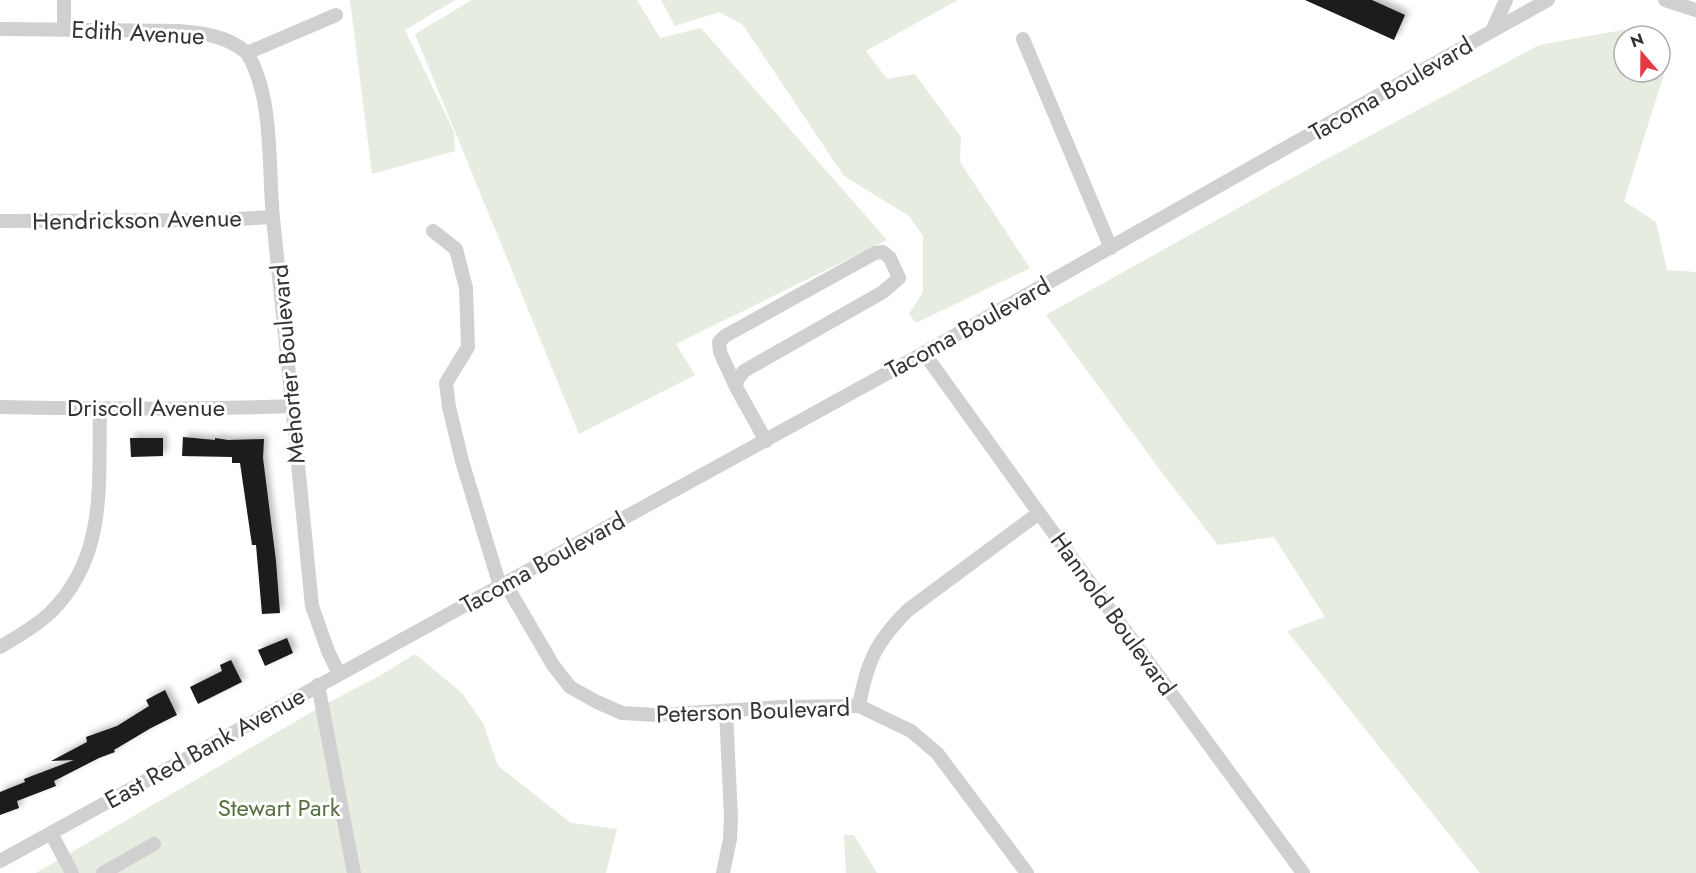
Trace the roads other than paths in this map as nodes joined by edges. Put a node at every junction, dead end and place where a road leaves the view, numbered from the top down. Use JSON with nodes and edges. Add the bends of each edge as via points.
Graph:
{"nodes":[{"id":1,"x":64,"y":0,"type":"edge"},
{"id":2,"x":1506,"y":0,"type":"edge"},
{"id":3,"x":1548,"y":0,"type":"edge"},
{"id":4,"x":1665,"y":0,"type":"edge"},
{"id":5,"x":1696,"y":10,"type":"edge"},
{"id":6,"x":336,"y":15,"type":"dead end"},
{"id":7,"x":0,"y":29,"type":"edge"},
{"id":8,"x":64,"y":29,"type":"junction"},
{"id":9,"x":1492,"y":31,"type":"junction"},
{"id":10,"x":1023,"y":39,"type":"dead end"},
{"id":11,"x":247,"y":53,"type":"junction"},
{"id":12,"x":273,"y":218,"type":"junction"},
{"id":13,"x":0,"y":221,"type":"edge"},
{"id":14,"x":434,"y":231,"type":"dead end"},
{"id":15,"x":1112,"y":248,"type":"junction"},
{"id":16,"x":924,"y":353,"type":"junction"},
{"id":17,"x":736,"y":387,"type":"junction"},
{"id":18,"x":291,"y":406,"type":"junction"},
{"id":19,"x":0,"y":407,"type":"edge"},
{"id":20,"x":100,"y":409,"type":"junction"},
{"id":21,"x":766,"y":441,"type":"junction"},
{"id":22,"x":1039,"y":513,"type":"junction"},
{"id":23,"x":502,"y":585,"type":"junction"},
{"id":24,"x":411,"y":634,"type":"joint"},
{"id":25,"x":0,"y":647,"type":"edge"},
{"id":26,"x":339,"y":674,"type":"junction"},
{"id":27,"x":318,"y":685,"type":"junction"},
{"id":28,"x":859,"y":706,"type":"junction"},
{"id":29,"x":726,"y":711,"type":"junction"},
{"id":30,"x":51,"y":833,"type":"junction"},
{"id":31,"x":154,"y":844,"type":"dead end"},
{"id":32,"x":0,"y":861,"type":"edge"},
{"id":33,"x":72,"y":873,"type":"edge"},
{"id":34,"x":103,"y":873,"type":"edge"},
{"id":35,"x":354,"y":873,"type":"edge"},
{"id":36,"x":723,"y":873,"type":"edge"},
{"id":37,"x":1027,"y":873,"type":"edge"},
{"id":38,"x":1303,"y":873,"type":"edge"}],
"edges":[{"from":1,"to":8,"type":"street"},
{"from":2,"to":9,"type":"street","name":"Tacoma Boulevard"},
{"from":3,"to":9,"type":"street"},
{"from":4,"to":5,"type":"street"},
{"from":6,"to":11,"type":"street"},
{"from":7,"to":8,"type":"street","name":"Edith Avenue"},
{"from":8,"to":11,"type":"street","name":"Edith Avenue","via":[[206,33],[237,44]]},
{"from":9,"to":15,"type":"street","name":"Tacoma Boulevard"},
{"from":10,"to":15,"type":"street"},
{"from":11,"to":12,"type":"street","name":"Mehorter Boulevard","via":[[257,74],[266,118]]},
{"from":12,"to":13,"type":"street","name":"Hendrickson Avenue"},
{"from":12,"to":18,"type":"street","name":"Mehorter Boulevard"},
{"from":14,"to":23,"type":"street","name":"Peterson Boulevard","via":[[456,249],[466,288],[468,347],[446,384],[462,461]]},
{"from":15,"to":16,"type":"street","name":"Tacoma Boulevard"},
{"from":16,"to":21,"type":"street","name":"Tacoma Boulevard"},
{"from":16,"to":22,"type":"street","name":"Hannold Boulevard"},
{"from":17,"to":17,"type":"street","via":[[744,371],[893,285],[898,278],[890,258],[884,252],[875,253],[724,336],[719,342],[720,352]]},
{"from":17,"to":21,"type":"street"},
{"from":18,"to":20,"type":"street","name":"Driscoll Avenue"},
{"from":18,"to":26,"type":"street","name":"Mehorter Boulevard","via":[[312,606]]},
{"from":19,"to":20,"type":"street","name":"Driscoll Avenue"},
{"from":20,"to":25,"type":"street","via":[[97,508],[94,537],[85,563],[66,596],[48,615]]},
{"from":21,"to":23,"type":"street","name":"Tacoma Boulevard"},
{"from":22,"to":28,"type":"street","via":[[908,610],[891,627],[869,663]]},
{"from":22,"to":38,"type":"street","name":"Hannold Boulevard"},
{"from":23,"to":24,"type":"street","name":"Tacoma Boulevard"},
{"from":23,"to":29,"type":"street","name":"Peterson Boulevard","via":[[570,687],[622,713]]},
{"from":24,"to":26,"type":"street","name":"East Red Bank Avenue"},
{"from":26,"to":27,"type":"street","name":"East Red Bank Avenue"},
{"from":27,"to":30,"type":"street","name":"East Red Bank Avenue"},
{"from":27,"to":35,"type":"street"},
{"from":28,"to":29,"type":"street","name":"Peterson Boulevard"},
{"from":28,"to":37,"type":"street","name":"Peterson Boulevard","via":[[911,730],[937,753]]},
{"from":29,"to":36,"type":"street","via":[[731,817]]},
{"from":30,"to":32,"type":"street","name":"East Red Bank Avenue"},
{"from":30,"to":33,"type":"street"},
{"from":31,"to":34,"type":"street"}]}
